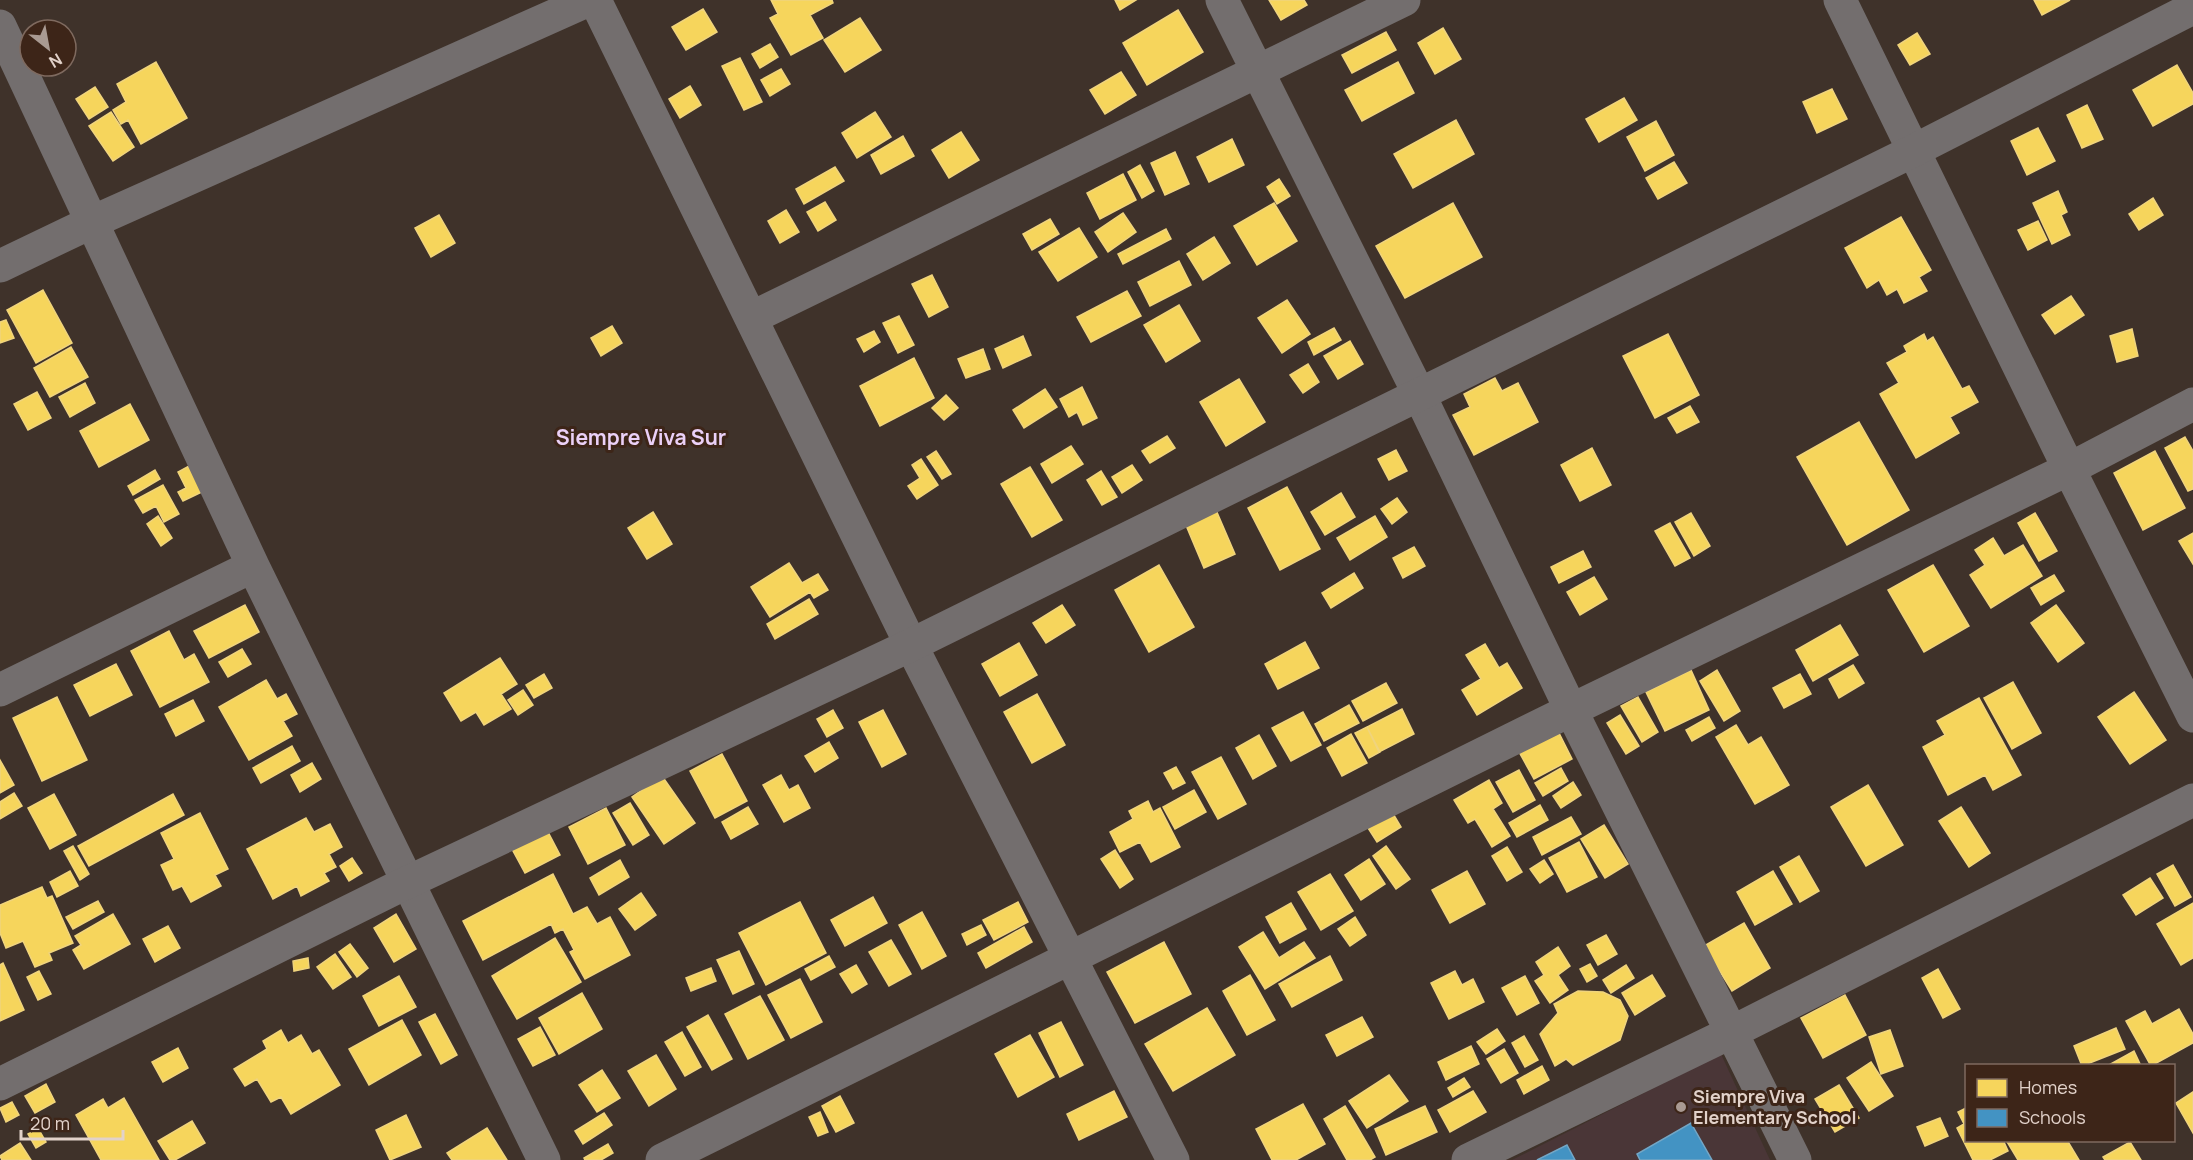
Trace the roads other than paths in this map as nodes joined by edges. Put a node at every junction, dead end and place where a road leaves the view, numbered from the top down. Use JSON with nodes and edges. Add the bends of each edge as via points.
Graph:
{"nodes":[{"id":1,"x":589,"y":0,"type":"edge"},
{"id":2,"x":596,"y":0,"type":"edge"},
{"id":3,"x":1222,"y":0,"type":"edge"},
{"id":4,"x":1404,"y":0,"type":"edge"},
{"id":5,"x":1840,"y":0,"type":"edge"},
{"id":6,"x":2193,"y":8,"type":"edge"},
{"id":7,"x":0,"y":26,"type":"edge"},
{"id":8,"x":1259,"y":73,"type":"junction"},
{"id":9,"x":1916,"y":150,"type":"junction"},
{"id":10,"x":92,"y":222,"type":"junction"},
{"id":11,"x":0,"y":266,"type":"edge"},
{"id":12,"x":750,"y":318,"type":"junction"},
{"id":13,"x":1419,"y":394,"type":"junction"},
{"id":14,"x":2193,"y":404,"type":"edge"},
{"id":15,"x":2069,"y":469,"type":"junction"},
{"id":16,"x":253,"y":566,"type":"junction"},
{"id":17,"x":911,"y":645,"type":"junction"},
{"id":18,"x":0,"y":690,"type":"edge"},
{"id":19,"x":1571,"y":710,"type":"junction"},
{"id":20,"x":2193,"y":716,"type":"edge"},
{"id":21,"x":2193,"y":800,"type":"edge"},
{"id":22,"x":408,"y":882,"type":"junction"},
{"id":23,"x":1071,"y":957,"type":"junction"},
{"id":24,"x":1732,"y":1032,"type":"junction"},
{"id":25,"x":0,"y":1084,"type":"edge"},
{"id":26,"x":544,"y":1160,"type":"edge"},
{"id":27,"x":662,"y":1160,"type":"edge"},
{"id":28,"x":1173,"y":1160,"type":"edge"},
{"id":29,"x":1468,"y":1160,"type":"edge"},
{"id":30,"x":1795,"y":1160,"type":"edge"}],
"edges":[{"from":1,"to":10,"type":"street"},
{"from":2,"to":12,"type":"street"},
{"from":3,"to":8,"type":"street"},
{"from":4,"to":8,"type":"street"},
{"from":5,"to":9,"type":"street"},
{"from":6,"to":9,"type":"street"},
{"from":7,"to":10,"type":"street"},
{"from":8,"to":12,"type":"street"},
{"from":8,"to":13,"type":"street"},
{"from":9,"to":13,"type":"street"},
{"from":9,"to":15,"type":"street"},
{"from":10,"to":11,"type":"street"},
{"from":10,"to":16,"type":"street"},
{"from":12,"to":17,"type":"street"},
{"from":13,"to":17,"type":"street"},
{"from":13,"to":19,"type":"street"},
{"from":14,"to":15,"type":"street"},
{"from":15,"to":19,"type":"street"},
{"from":15,"to":20,"type":"street"},
{"from":16,"to":18,"type":"street"},
{"from":16,"to":22,"type":"street"},
{"from":17,"to":22,"type":"street"},
{"from":17,"to":23,"type":"street"},
{"from":19,"to":23,"type":"street"},
{"from":19,"to":24,"type":"street"},
{"from":21,"to":24,"type":"street"},
{"from":22,"to":25,"type":"street"},
{"from":22,"to":26,"type":"street"},
{"from":23,"to":27,"type":"street"},
{"from":23,"to":28,"type":"street"},
{"from":24,"to":29,"type":"street"},
{"from":24,"to":30,"type":"street"}]}
